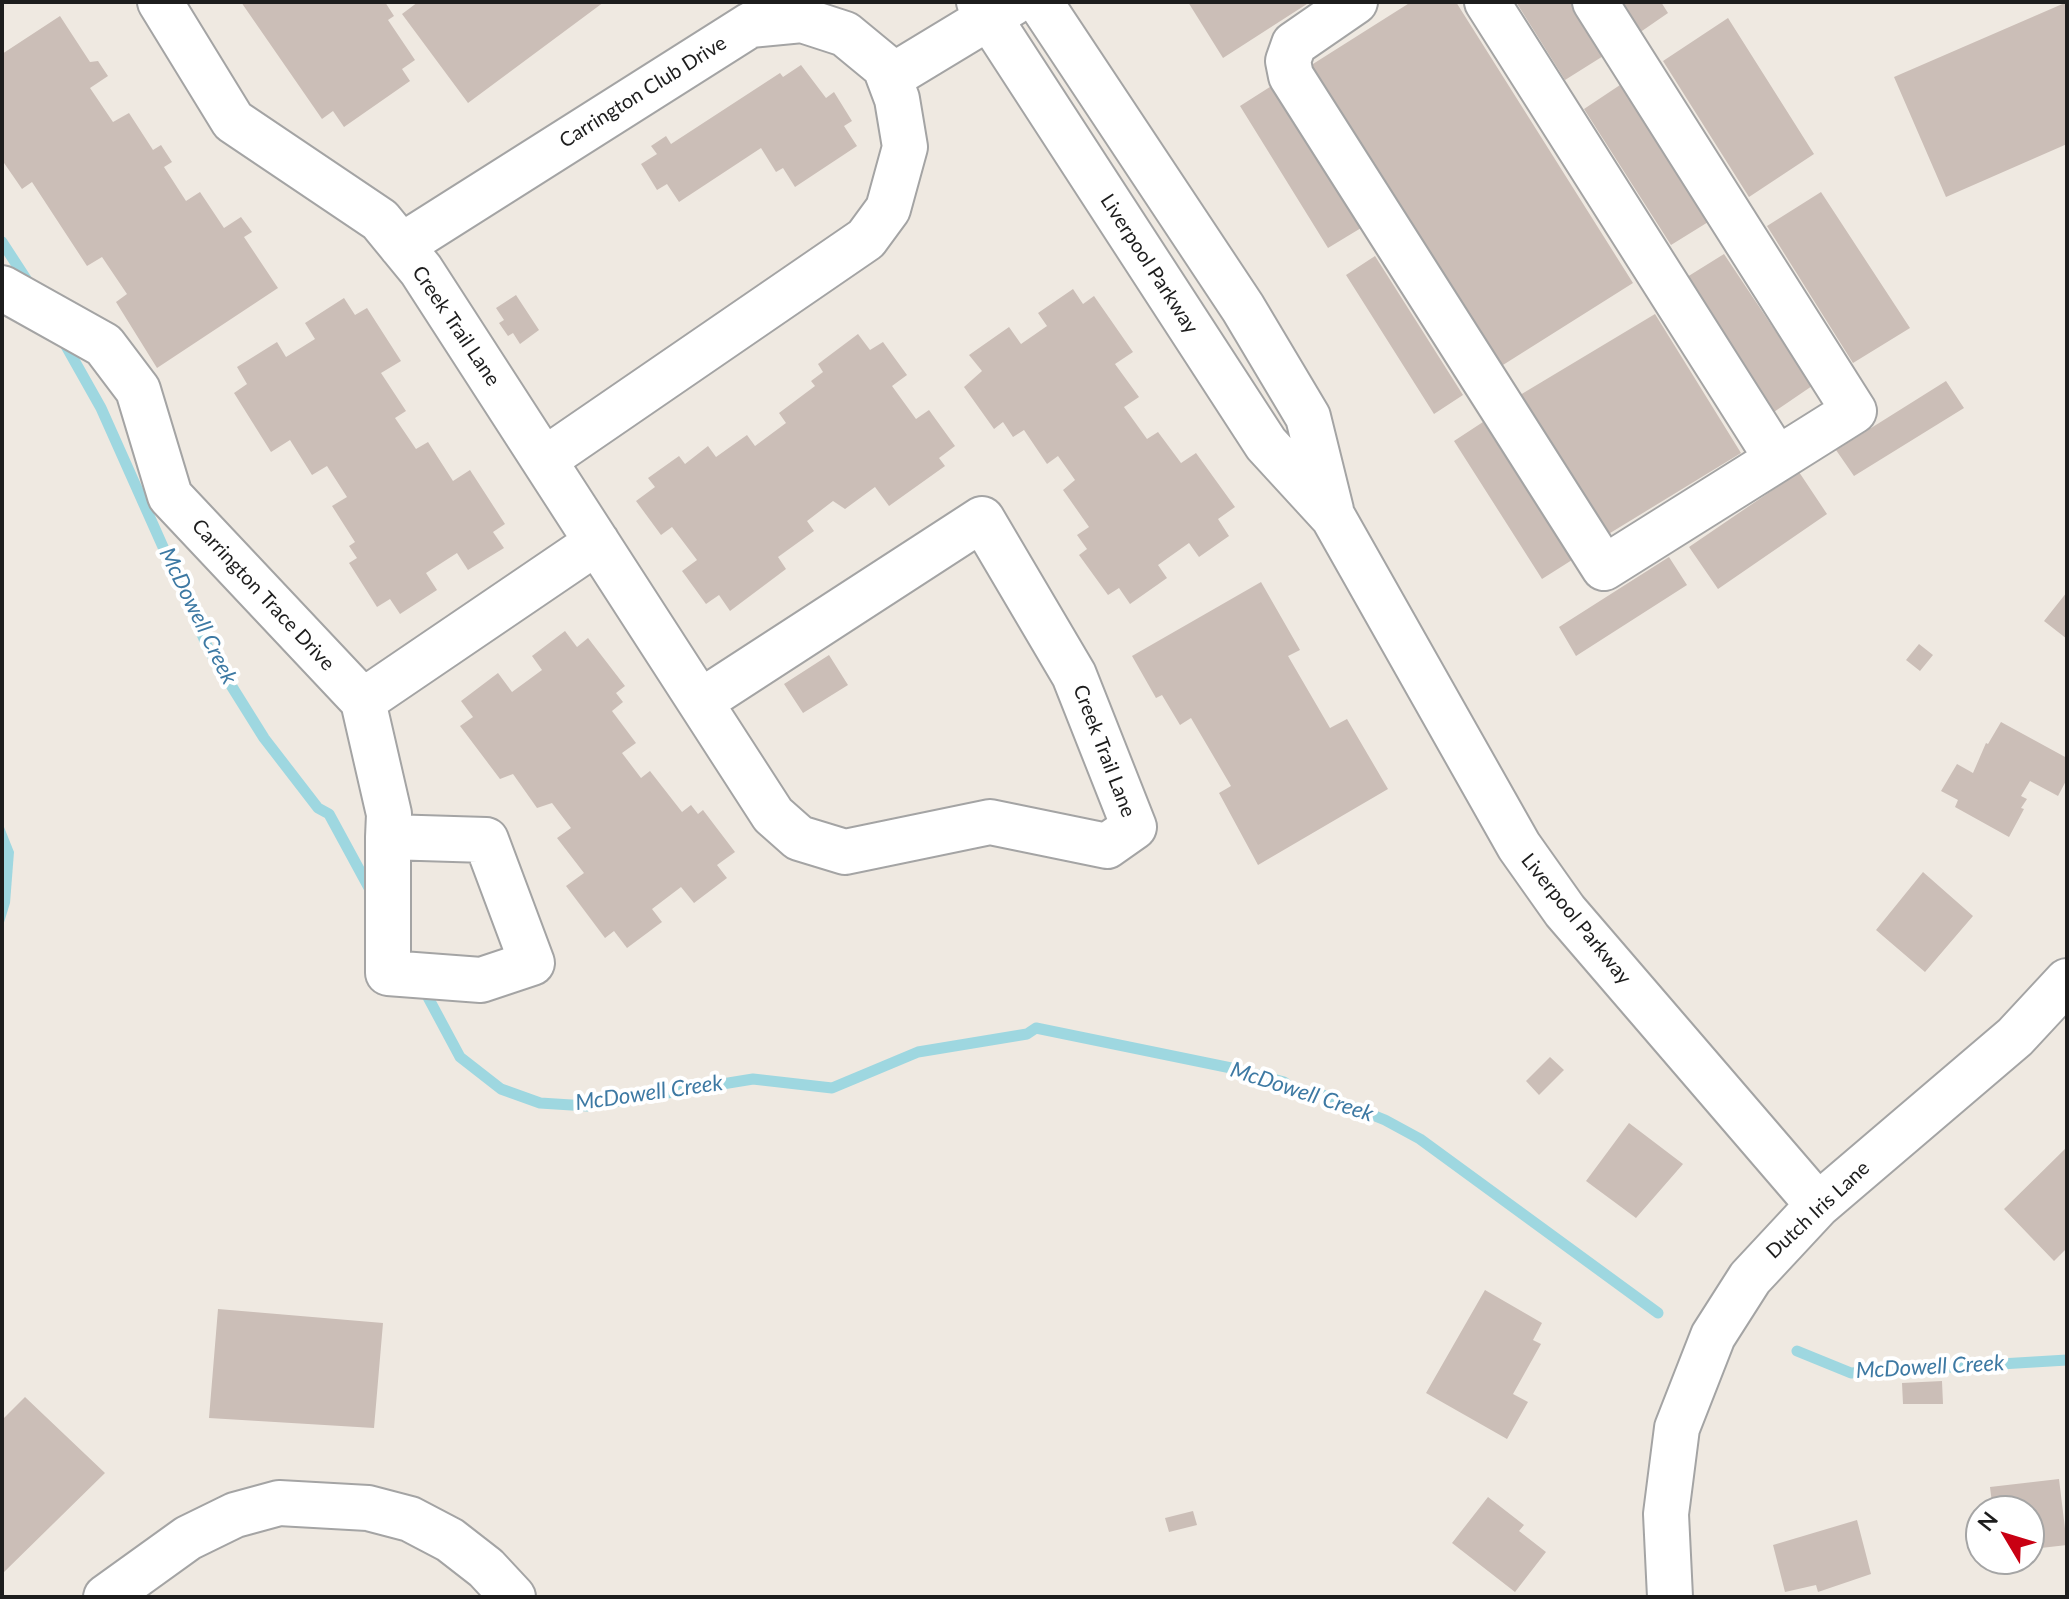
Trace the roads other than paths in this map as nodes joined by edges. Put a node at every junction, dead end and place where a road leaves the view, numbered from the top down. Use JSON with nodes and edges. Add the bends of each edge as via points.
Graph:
{"nodes":[{"id":1,"x":160,"y":2,"type":"edge"},
{"id":2,"x":1040,"y":2,"type":"edge"},
{"id":3,"x":1355,"y":2,"type":"edge"},
{"id":4,"x":1487,"y":2,"type":"edge"},
{"id":5,"x":1595,"y":2,"type":"edge"},
{"id":6,"x":994,"y":7,"type":"edge"},
{"id":7,"x":889,"y":78,"type":"junction"},
{"id":8,"x":401,"y":246,"type":"junction"},
{"id":9,"x":2,"y":288,"type":"edge"},
{"id":10,"x":1777,"y":459,"type":"junction"},
{"id":11,"x":544,"y":460,"type":"junction"},
{"id":12,"x":1333,"y":517,"type":"junction"},
{"id":13,"x":597,"y":542,"type":"junction"},
{"id":14,"x":363,"y":701,"type":"junction"},
{"id":15,"x":700,"y":702,"type":"junction"},
{"id":16,"x":388,"y":837,"type":"junction"},
{"id":17,"x":2067,"y":981,"type":"edge"},
{"id":18,"x":1818,"y":1205,"type":"junction"},
{"id":19,"x":106,"y":1597,"type":"edge"},
{"id":20,"x":513,"y":1597,"type":"edge"},
{"id":21,"x":1670,"y":1597,"type":"edge"}],
"edges":[{"from":1,"to":8,"type":"street","name":"Creek Trail Lane","via":[[233,121],[380,220]]},
{"from":2,"to":12,"type":"street","name":"Liverpool Parkway","via":[[1243,308],[1308,417]]},
{"from":3,"to":10,"type":"street","via":[[1294,44],[1288,61],[1291,76],[1604,568]]},
{"from":4,"to":10,"type":"street"},
{"from":5,"to":10,"type":"street","via":[[1854,411]]},
{"from":6,"to":7,"type":"street"},
{"from":6,"to":12,"type":"street","name":"Liverpool Parkway","via":[[1266,444]]},
{"from":7,"to":8,"type":"street","name":"Carrington Club Drive","via":[[885,67],[845,34],[802,20],[750,25]]},
{"from":7,"to":11,"type":"street","name":"Carrington Club Drive","via":[[905,147],[888,209],[866,239]]},
{"from":8,"to":11,"type":"street","name":"Creek Trail Lane"},
{"from":9,"to":14,"type":"street","name":"Carrington Trace Drive","via":[[104,345],[138,390],[170,496]]},
{"from":11,"to":13,"type":"street","name":"Creek Trail Lane"},
{"from":12,"to":18,"type":"street","name":"Liverpool Parkway","via":[[1519,846],[1565,911]]},
{"from":13,"to":14,"type":"street"},
{"from":13,"to":15,"type":"street","name":"Creek Trail Lane"},
{"from":14,"to":16,"type":"street","via":[[389,814]]},
{"from":15,"to":15,"type":"street","name":"Creek Trail Lane","via":[[773,815],[799,838],[845,852],[990,822],[1107,846],[1134,827],[1074,675],[982,519]]},
{"from":16,"to":16,"type":"street","via":[[388,973],[481,980],[532,963],[486,840]]},
{"from":17,"to":18,"type":"street","name":"Dutch Iris Lane","via":[[2015,1037]]},
{"from":18,"to":21,"type":"street","name":"Dutch Iris Lane","via":[[1750,1278],[1713,1336],[1685,1398],[1666,1514]]},
{"from":19,"to":20,"type":"street","via":[[188,1538],[235,1515],[279,1503],[368,1508],[410,1519],[450,1540]]}]}
